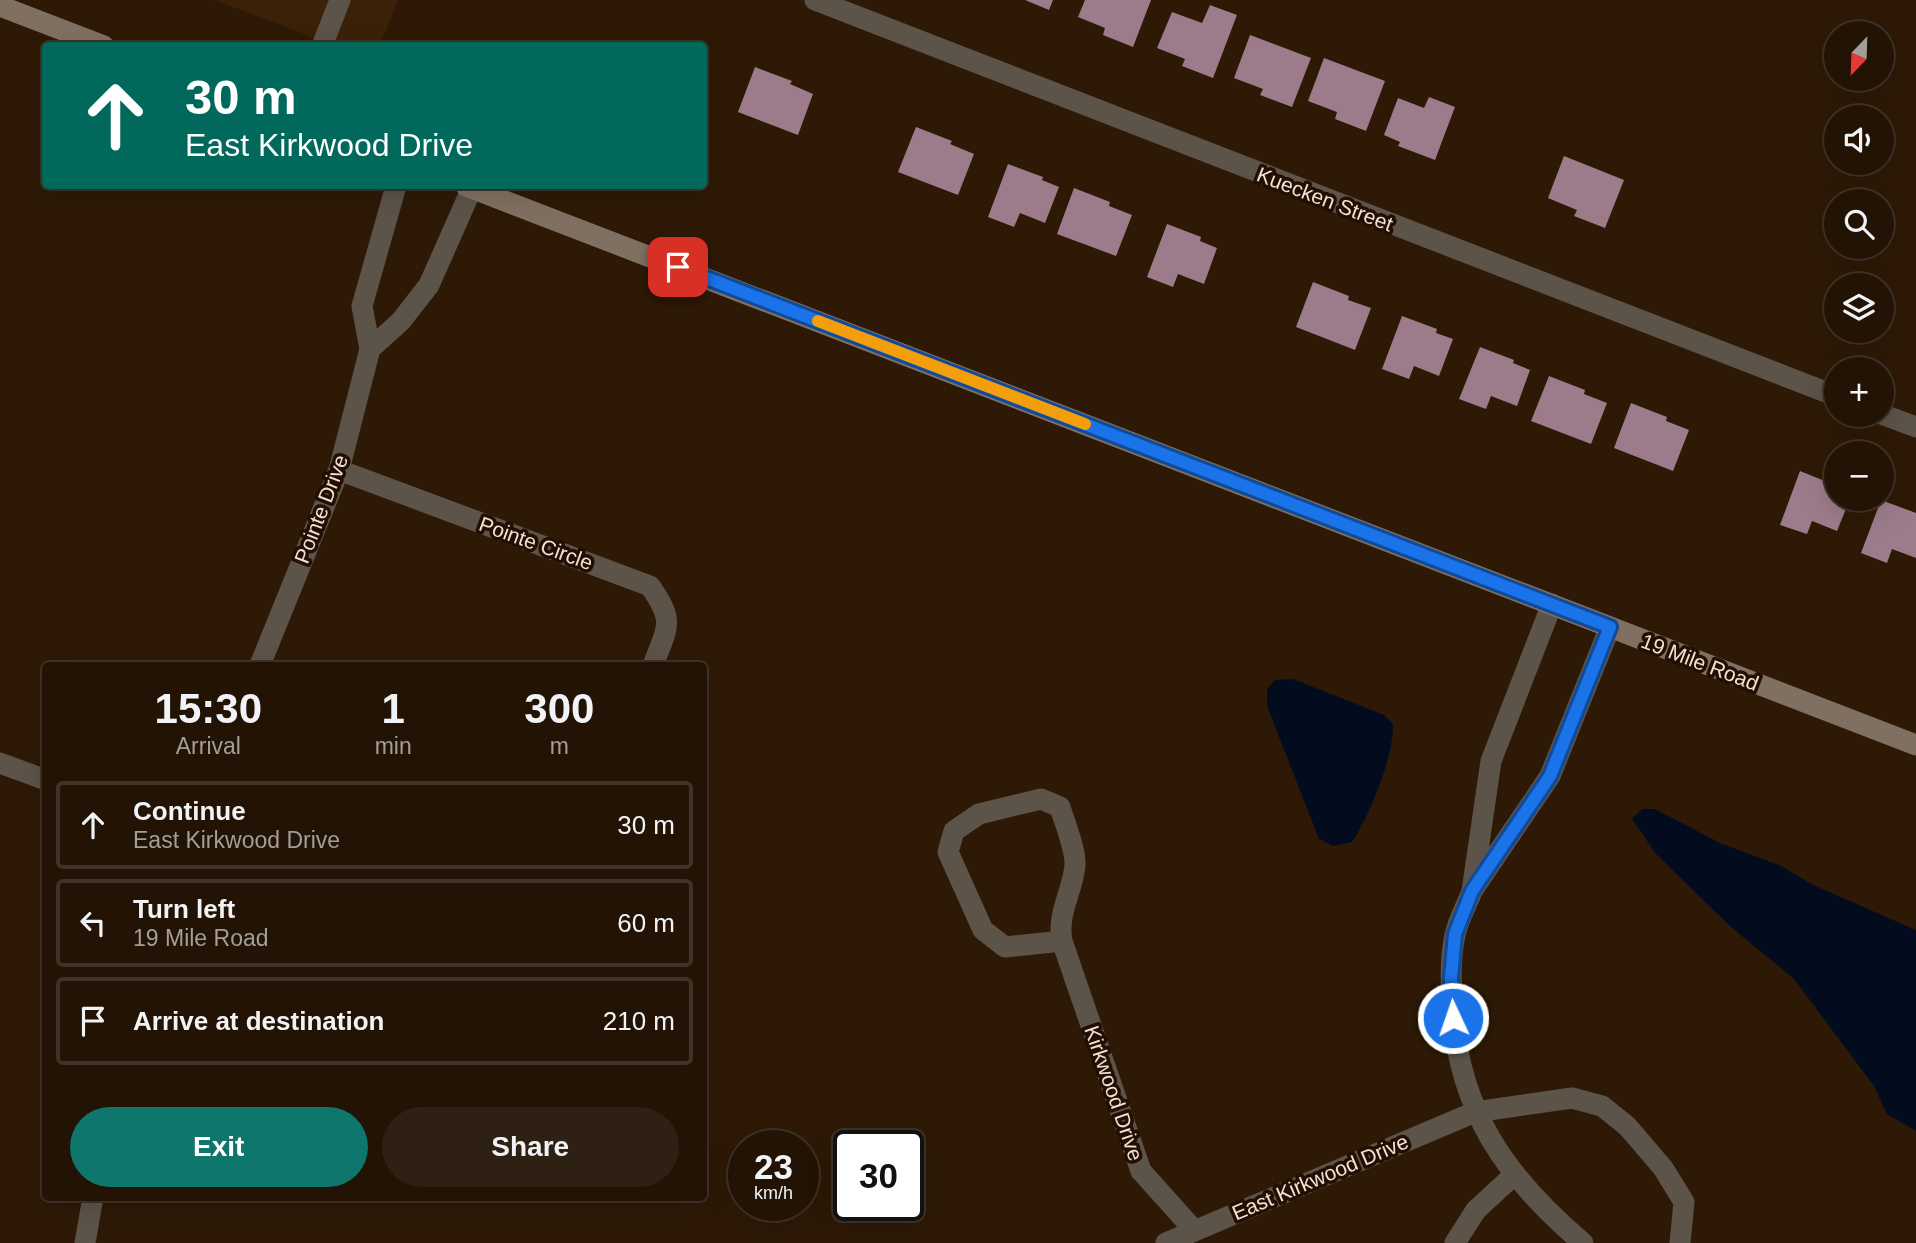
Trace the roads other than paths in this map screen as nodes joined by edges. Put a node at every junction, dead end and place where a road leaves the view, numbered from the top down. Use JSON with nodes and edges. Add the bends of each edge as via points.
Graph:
{"nodes":[{"id":1,"x":340,"y":0,"type":"edge"},
{"id":2,"x":815,"y":0,"type":"edge"},
{"id":3,"x":0,"y":6,"type":"edge"},
{"id":4,"x":94,"y":42,"type":"edge"},
{"id":5,"x":324,"y":42,"type":"edge"},
{"id":6,"x":395,"y":189,"type":"edge"},
{"id":7,"x":468,"y":189,"type":"edge"},
{"id":8,"x":474,"y":189,"type":"edge"},
{"id":9,"x":370,"y":349,"type":"junction"},
{"id":10,"x":1824,"y":391,"type":"edge"},
{"id":11,"x":1894,"y":419,"type":"edge"},
{"id":12,"x":1916,"y":427,"type":"edge"},
{"id":13,"x":339,"y":470,"type":"junction"},
{"id":14,"x":1552,"y":604,"type":"junction"},
{"id":15,"x":1610,"y":627,"type":"junction"},
{"id":16,"x":261,"y":662,"type":"edge"},
{"id":17,"x":654,"y":662,"type":"edge"},
{"id":18,"x":1916,"y":745,"type":"edge"},
{"id":19,"x":0,"y":763,"type":"edge"},
{"id":20,"x":42,"y":779,"type":"edge"},
{"id":21,"x":1472,"y":891,"type":"junction"},
{"id":22,"x":1062,"y":941,"type":"junction"},
{"id":23,"x":1475,"y":1112,"type":"junction"},
{"id":24,"x":1514,"y":1175,"type":"junction"},
{"id":25,"x":92,"y":1201,"type":"edge"},
{"id":26,"x":1194,"y":1230,"type":"junction"},
{"id":27,"x":85,"y":1243,"type":"edge"},
{"id":28,"x":1166,"y":1243,"type":"edge"},
{"id":29,"x":1455,"y":1243,"type":"edge"},
{"id":30,"x":1583,"y":1243,"type":"edge"},
{"id":31,"x":1680,"y":1243,"type":"edge"}],
"edges":[{"from":1,"to":5,"type":"street"},
{"from":2,"to":10,"type":"street","name":"Kuecken Street"},
{"from":3,"to":4,"type":"street"},
{"from":6,"to":9,"type":"street","name":"Pointe Drive","via":[[362,306]]},
{"from":7,"to":9,"type":"street","via":[[429,285],[401,321]]},
{"from":8,"to":14,"type":"street","name":"19 Mile Road"},
{"from":9,"to":13,"type":"street","name":"Pointe Drive"},
{"from":11,"to":12,"type":"street"},
{"from":13,"to":16,"type":"street","name":"Pointe Drive"},
{"from":13,"to":17,"type":"street","name":"Pointe Circle","via":[[650,586],[665,607],[669,625]]},
{"from":14,"to":15,"type":"street","name":"19 Mile Road"},
{"from":14,"to":21,"type":"street","via":[[1491,761]]},
{"from":15,"to":18,"type":"street","name":"19 Mile Road"},
{"from":15,"to":21,"type":"street","via":[[1550,776]]},
{"from":19,"to":20,"type":"street"},
{"from":21,"to":23,"type":"street","via":[[1455,934],[1451,978],[1454,1038]]},
{"from":22,"to":22,"type":"street","via":[[1060,914],[1075,863],[1060,807],[1041,799],[979,814],[954,831],[948,852],[983,930],[1005,947]]},
{"from":22,"to":26,"type":"street","name":"Kirkwood Drive","via":[[1141,1171]]},
{"from":23,"to":24,"type":"street"},
{"from":23,"to":26,"type":"street","name":"East Kirkwood Drive"},
{"from":23,"to":31,"type":"street","via":[[1572,1098],[1602,1106],[1627,1126],[1663,1168],[1684,1202]]},
{"from":24,"to":29,"type":"street","via":[[1476,1210]]},
{"from":24,"to":30,"type":"street","via":[[1544,1210]]},
{"from":25,"to":27,"type":"street"},
{"from":26,"to":28,"type":"street","name":"East Kirkwood Drive"}]}
